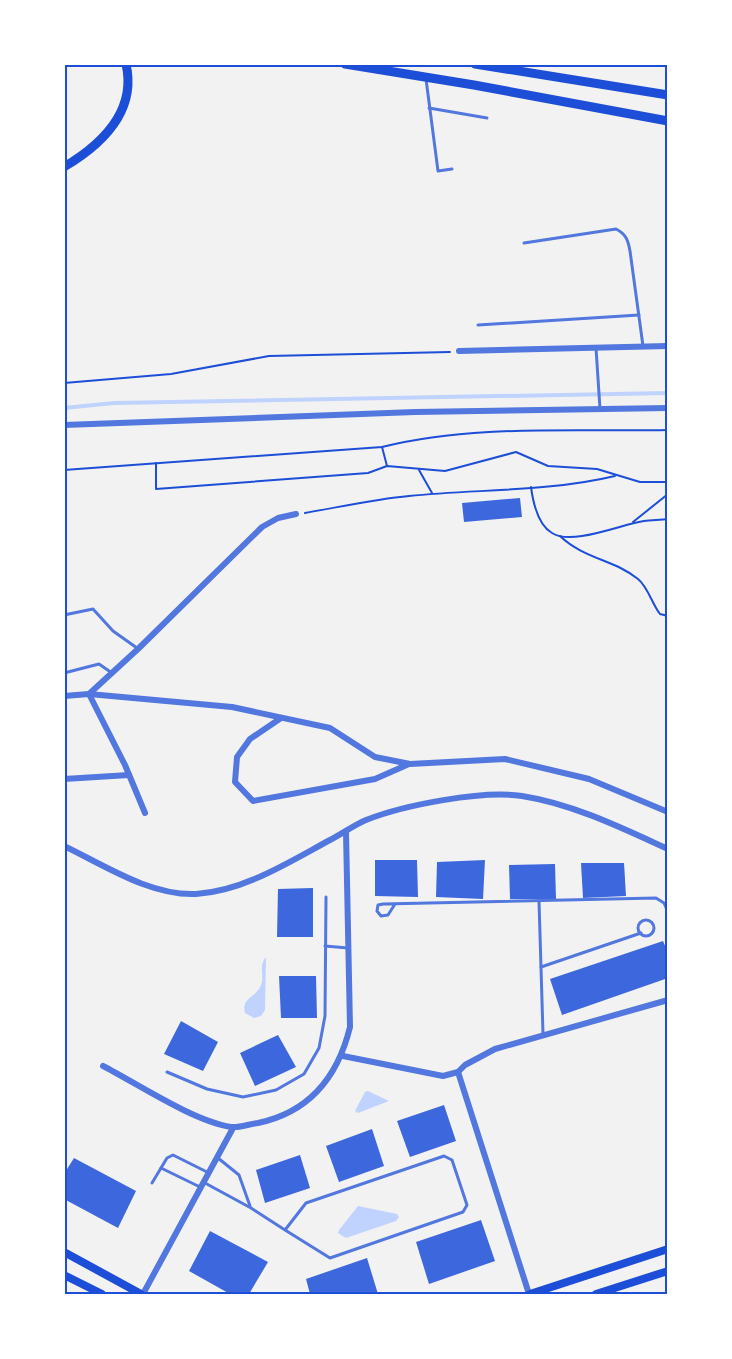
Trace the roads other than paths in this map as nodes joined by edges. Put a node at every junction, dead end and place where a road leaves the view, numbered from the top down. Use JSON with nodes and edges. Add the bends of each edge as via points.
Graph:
{"nodes":[{"id":1,"x":126,"y":64,"type":"edge"},
{"id":2,"x":345,"y":64,"type":"edge"},
{"id":3,"x":475,"y":64,"type":"edge"},
{"id":4,"x":425,"y":78,"type":"junction"},
{"id":5,"x":668,"y":95,"type":"edge"},
{"id":6,"x":429,"y":108,"type":"junction"},
{"id":7,"x":487,"y":118,"type":"dead end"},
{"id":8,"x":668,"y":121,"type":"edge"},
{"id":9,"x":64,"y":167,"type":"edge"},
{"id":10,"x":452,"y":169,"type":"dead end"},
{"id":11,"x":524,"y":243,"type":"dead end"},
{"id":12,"x":639,"y":315,"type":"junction"},
{"id":13,"x":478,"y":325,"type":"dead end"},
{"id":14,"x":644,"y":346,"type":"junction"},
{"id":15,"x":668,"y":346,"type":"edge"},
{"id":16,"x":596,"y":347,"type":"junction"},
{"id":17,"x":459,"y":351,"type":"road end"},
{"id":18,"x":668,"y":408,"type":"edge"},
{"id":19,"x":600,"y":409,"type":"junction"},
{"id":20,"x":64,"y":425,"type":"edge"},
{"id":21,"x":296,"y":514,"type":"road end"},
{"id":22,"x":64,"y":615,"type":"edge"},
{"id":23,"x":138,"y":650,"type":"junction"},
{"id":24,"x":64,"y":673,"type":"edge"},
{"id":25,"x":112,"y":674,"type":"junction"},
{"id":26,"x":89,"y":694,"type":"junction"},
{"id":27,"x":64,"y":696,"type":"edge"},
{"id":28,"x":281,"y":718,"type":"junction"},
{"id":29,"x":410,"y":764,"type":"junction"},
{"id":30,"x":129,"y":774,"type":"junction"},
{"id":31,"x":64,"y":778,"type":"edge"},
{"id":32,"x":668,"y":812,"type":"edge"},
{"id":33,"x":145,"y":813,"type":"dead end"},
{"id":34,"x":346,"y":832,"type":"junction"},
{"id":35,"x":64,"y":846,"type":"edge"},
{"id":36,"x":668,"y":849,"type":"edge"},
{"id":37,"x":326,"y":897,"type":"dead end"},
{"id":38,"x":539,"y":901,"type":"junction"},
{"id":39,"x":395,"y":904,"type":"junction"},
{"id":40,"x":668,"y":912,"type":"edge"},
{"id":41,"x":641,"y":933,"type":"junction"},
{"id":42,"x":325,"y":946,"type":"junction"},
{"id":43,"x":348,"y":948,"type":"junction"},
{"id":44,"x":541,"y":967,"type":"junction"},
{"id":45,"x":668,"y":1000,"type":"edge"},
{"id":46,"x":543,"y":1036,"type":"junction"},
{"id":47,"x":343,"y":1056,"type":"junction"},
{"id":48,"x":103,"y":1066,"type":"dead end"},
{"id":49,"x":167,"y":1072,"type":"dead end"},
{"id":50,"x":458,"y":1072,"type":"junction"},
{"id":51,"x":233,"y":1128,"type":"junction"},
{"id":52,"x":217,"y":1157,"type":"junction"},
{"id":53,"x":161,"y":1168,"type":"junction"},
{"id":54,"x":208,"y":1173,"type":"junction"},
{"id":55,"x":152,"y":1183,"type":"dead end"},
{"id":56,"x":202,"y":1185,"type":"junction"},
{"id":57,"x":251,"y":1208,"type":"junction"},
{"id":58,"x":285,"y":1230,"type":"junction"},
{"id":59,"x":668,"y":1249,"type":"edge"},
{"id":60,"x":64,"y":1252,"type":"edge"},
{"id":61,"x":668,"y":1271,"type":"edge"},
{"id":62,"x":64,"y":1275,"type":"edge"},
{"id":63,"x":624,"y":1290,"type":"edge"},
{"id":64,"x":102,"y":1294,"type":"edge"},
{"id":65,"x":142,"y":1294,"type":"edge"},
{"id":66,"x":530,"y":1294,"type":"edge"},
{"id":67,"x":596,"y":1294,"type":"edge"}],
"edges":[{"from":1,"to":9,"type":"main road","via":[[128,91],[123,111],[106,136],[84,156]]},
{"from":2,"to":4,"type":"main road"},
{"from":3,"to":5,"type":"main road"},
{"from":4,"to":6,"type":"lane"},
{"from":4,"to":8,"type":"main road"},
{"from":6,"to":7,"type":"lane"},
{"from":6,"to":10,"type":"lane","via":[[438,171]]},
{"from":11,"to":12,"type":"lane","via":[[616,229],[622,232],[628,240]]},
{"from":12,"to":13,"type":"lane"},
{"from":12,"to":14,"type":"lane"},
{"from":14,"to":15,"type":"street"},
{"from":14,"to":16,"type":"street"},
{"from":16,"to":17,"type":"street"},
{"from":16,"to":19,"type":"lane"},
{"from":18,"to":19,"type":"street"},
{"from":19,"to":20,"type":"street"},
{"from":21,"to":23,"type":"street","via":[[262,527]]},
{"from":22,"to":23,"type":"lane","via":[[93,609]]},
{"from":23,"to":25,"type":"street"},
{"from":24,"to":25,"type":"lane","via":[[99,664]]},
{"from":25,"to":26,"type":"street"},
{"from":26,"to":27,"type":"street"},
{"from":26,"to":28,"type":"street","via":[[232,707]]},
{"from":26,"to":30,"type":"street"},
{"from":28,"to":29,"type":"street","via":[[330,728],[375,757]]},
{"from":28,"to":29,"type":"street","via":[[250,739],[237,757],[235,782],[253,801],[375,779]]},
{"from":29,"to":32,"type":"street","via":[[505,759],[589,778]]},
{"from":30,"to":31,"type":"street"},
{"from":30,"to":33,"type":"street"},
{"from":34,"to":35,"type":"street","via":[[273,871],[220,891],[194,894],[168,892]]},
{"from":34,"to":36,"type":"street","via":[[366,820],[428,804],[484,795],[522,796],[601,820]]},
{"from":34,"to":43,"type":"street"},
{"from":37,"to":42,"type":"lane"},
{"from":38,"to":39,"type":"lane"},
{"from":38,"to":40,"type":"lane","via":[[656,898]]},
{"from":38,"to":44,"type":"lane"},
{"from":39,"to":39,"type":"lane","via":[[378,905],[378,914],[387,915]]},
{"from":41,"to":41,"type":"lane","via":[[650,935],[654,931],[652,923],[640,923]]},
{"from":41,"to":44,"type":"lane"},
{"from":42,"to":43,"type":"lane"},
{"from":42,"to":49,"type":"lane","via":[[325,1016],[319,1048],[304,1074],[276,1090],[243,1097],[207,1089]]},
{"from":43,"to":47,"type":"street","via":[[350,1027]]},
{"from":44,"to":46,"type":"lane"},
{"from":45,"to":46,"type":"street"},
{"from":46,"to":50,"type":"street","via":[[495,1049]]},
{"from":47,"to":50,"type":"street","via":[[443,1076]]},
{"from":47,"to":51,"type":"street","via":[[314,1095],[296,1108]]},
{"from":48,"to":51,"type":"street","via":[[207,1120]]},
{"from":50,"to":66,"type":"street"},
{"from":51,"to":52,"type":"street"},
{"from":52,"to":54,"type":"street"},
{"from":52,"to":57,"type":"lane","via":[[238,1175]]},
{"from":53,"to":54,"type":"lane","via":[[173,1155]]},
{"from":53,"to":55,"type":"lane"},
{"from":53,"to":56,"type":"lane"},
{"from":54,"to":56,"type":"street"},
{"from":56,"to":57,"type":"lane"},
{"from":56,"to":65,"type":"street"},
{"from":57,"to":58,"type":"lane"},
{"from":58,"to":58,"type":"lane","via":[[306,1203],[444,1156],[452,1160],[467,1204],[463,1212],[330,1258]]},
{"from":59,"to":66,"type":"main road"},
{"from":60,"to":65,"type":"main road"},
{"from":61,"to":63,"type":"main road"},
{"from":62,"to":64,"type":"main road"},
{"from":63,"to":67,"type":"main road"}]}
